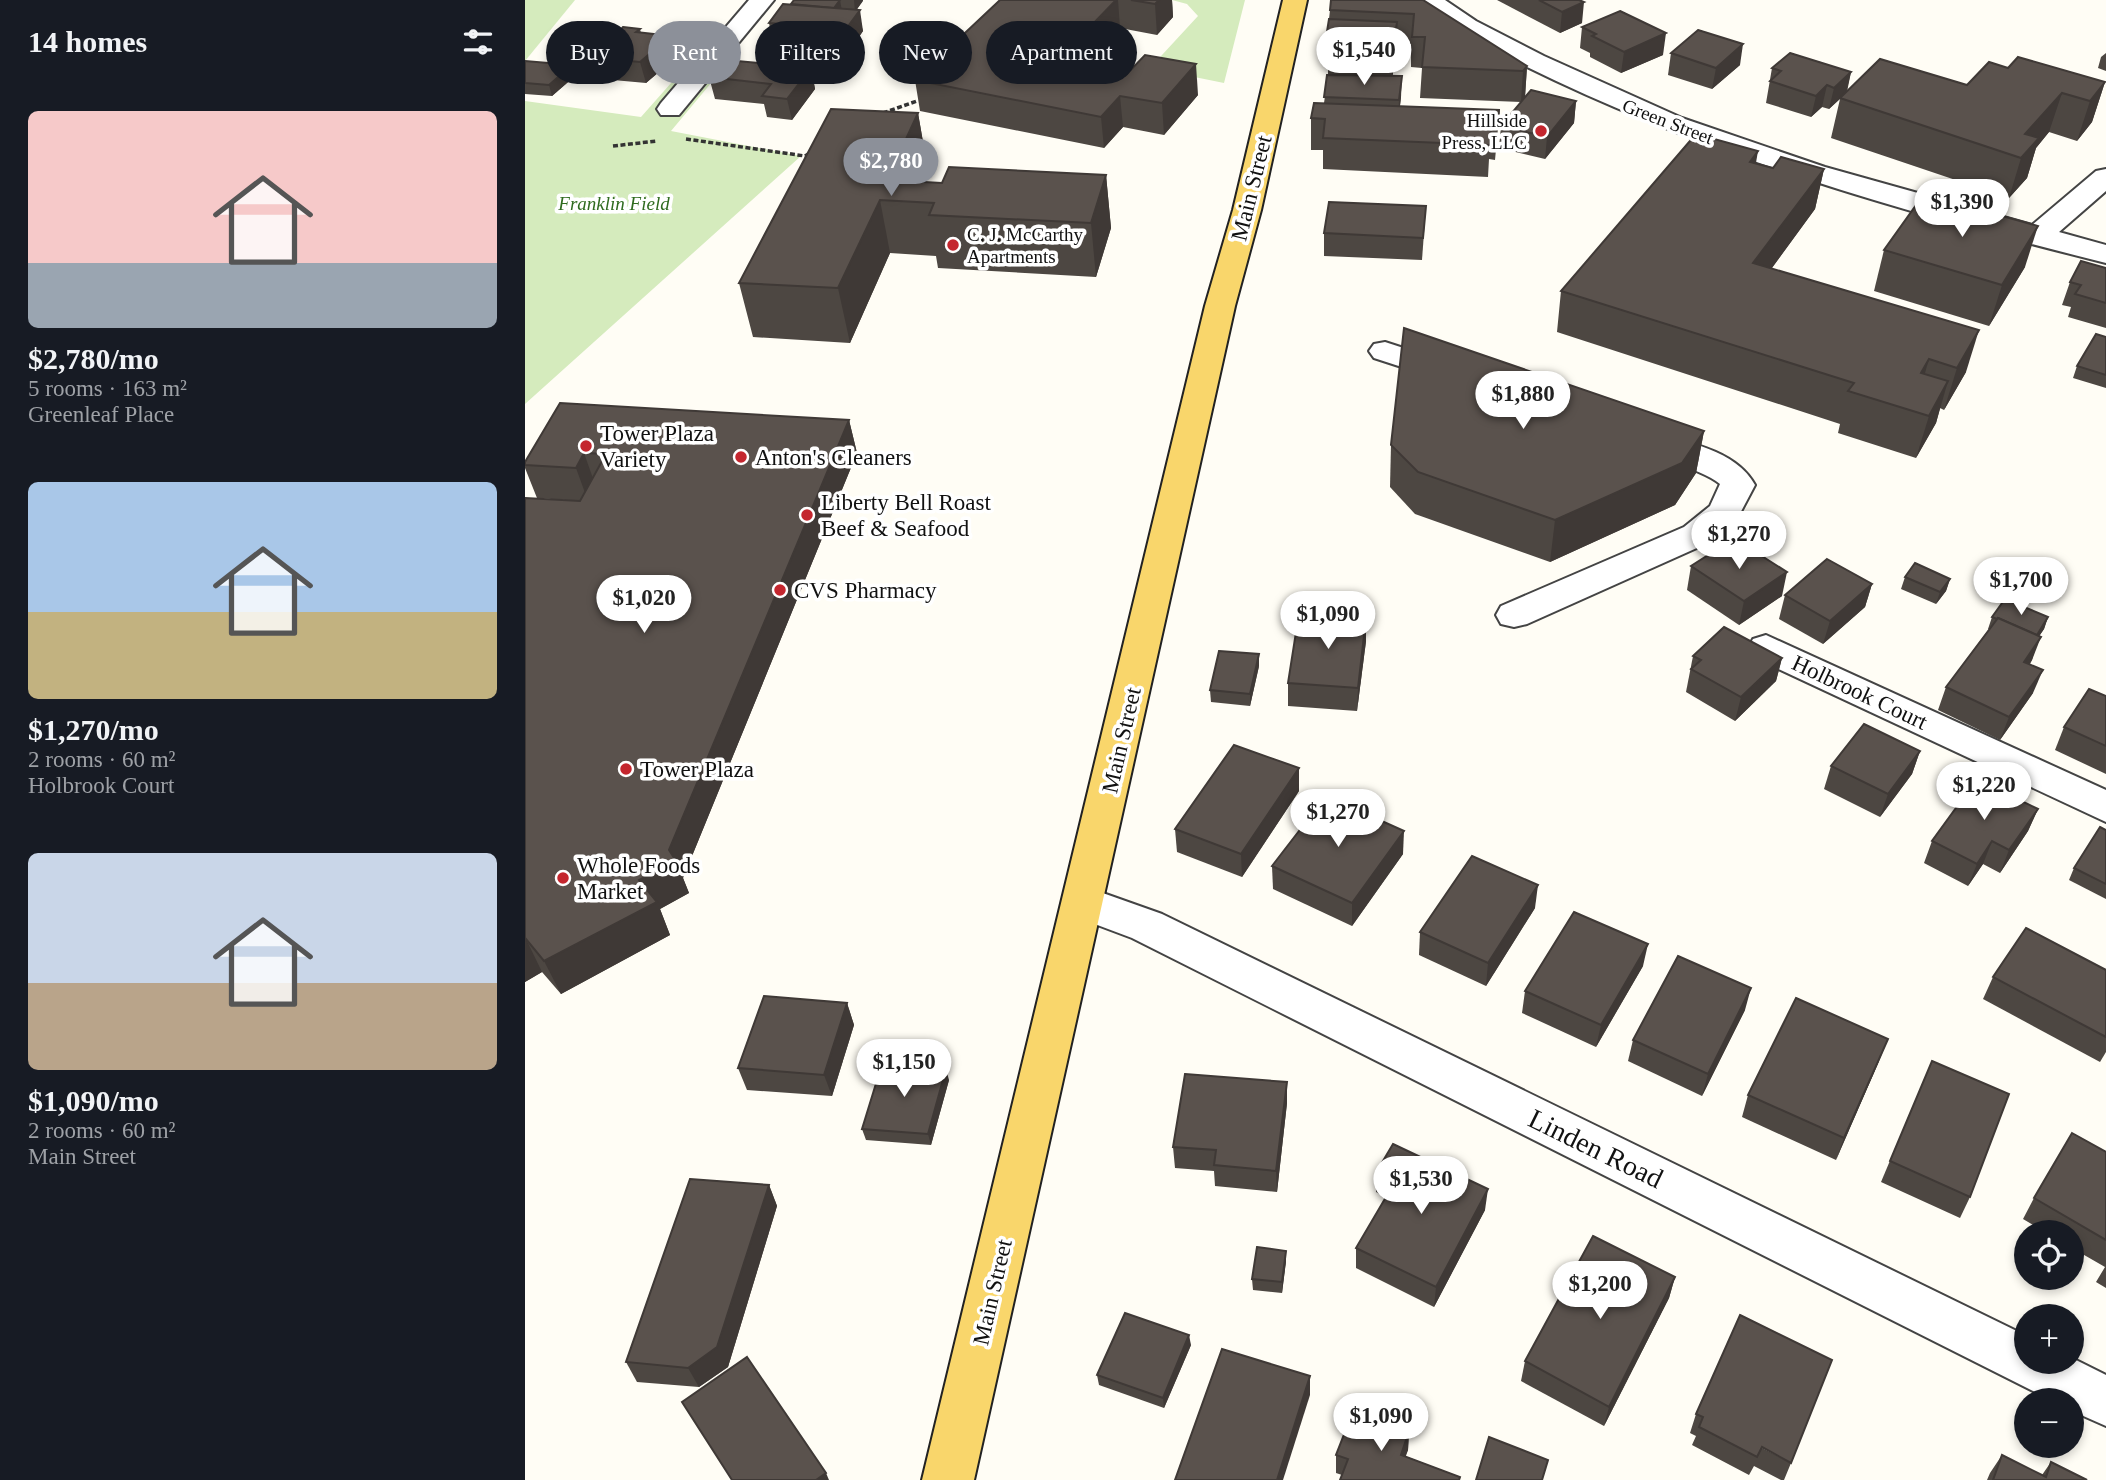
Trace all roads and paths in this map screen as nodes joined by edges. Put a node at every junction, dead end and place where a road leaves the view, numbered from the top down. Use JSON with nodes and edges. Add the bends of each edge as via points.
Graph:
{"nodes":[{"id":1,"x":762,"y":0,"type":"edge"},
{"id":2,"x":1295,"y":0,"type":"edge"},
{"id":3,"x":1407,"y":1,"type":"edge"},
{"id":4,"x":1438,"y":7,"type":"edge"},
{"id":5,"x":917,"y":100,"type":"edge"},
{"id":6,"x":670,"y":109,"type":"dead end"},
{"id":7,"x":873,"y":115,"type":"edge"},
{"id":8,"x":681,"y":138,"type":"dead end"},
{"id":9,"x":667,"y":140,"type":"dead end"},
{"id":10,"x":613,"y":146,"type":"dead end"},
{"id":11,"x":815,"y":151,"type":"edge"},
{"id":12,"x":2106,"y":177,"type":"edge"},
{"id":13,"x":2038,"y":234,"type":"junction"},
{"id":14,"x":2106,"y":254,"type":"edge"},
{"id":15,"x":1385,"y":351,"type":"dead end"},
{"id":16,"x":1475,"y":382,"type":"edge"},
{"id":17,"x":1617,"y":432,"type":"edge"},
{"id":18,"x":1514,"y":615,"type":"dead end"},
{"id":19,"x":1766,"y":648,"type":"edge"},
{"id":20,"x":2106,"y":807,"type":"edge"},
{"id":21,"x":1083,"y":902,"type":"junction"},
{"id":22,"x":2106,"y":1401,"type":"edge"},
{"id":23,"x":948,"y":1480,"type":"edge"}],
"edges":[{"from":1,"to":6,"type":"street"},
{"from":2,"to":21,"type":"main road","name":"Main Street"},
{"from":3,"to":4,"type":"street","name":"Green Street"},
{"from":4,"to":13,"type":"street","name":"Green Street","via":[[1585,88],[1653,117],[1764,157]]},
{"from":5,"to":7,"type":"path"},
{"from":8,"to":11,"type":"path","via":[[805,156]]},
{"from":9,"to":10,"type":"path"},
{"from":12,"to":13,"type":"street"},
{"from":13,"to":14,"type":"street","name":"Green Street"},
{"from":15,"to":16,"type":"street"},
{"from":17,"to":18,"type":"street","via":[[1730,472],[1738,485],[1729,505],[1696,535]]},
{"from":19,"to":20,"type":"street","name":"Holbrook Court"},
{"from":21,"to":22,"type":"street","name":"Linden Road","via":[[1147,926]]},
{"from":21,"to":23,"type":"main road","name":"Main Street"}]}
